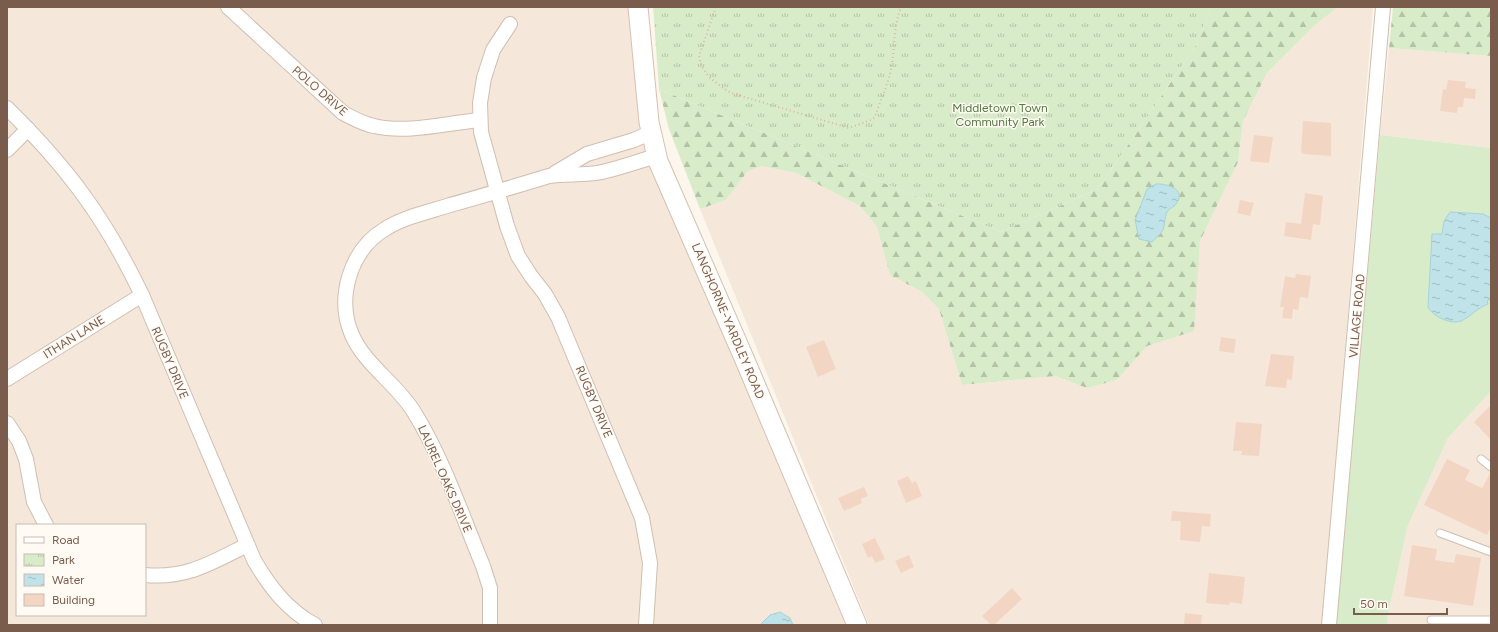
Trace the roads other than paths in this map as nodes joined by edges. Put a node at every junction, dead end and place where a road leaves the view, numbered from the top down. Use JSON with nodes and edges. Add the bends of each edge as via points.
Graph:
{"nodes":[{"id":1,"x":228,"y":7,"type":"edge"},
{"id":2,"x":638,"y":7,"type":"edge"},
{"id":3,"x":1383,"y":7,"type":"edge"},
{"id":4,"x":510,"y":24,"type":"dead end"},
{"id":5,"x":7,"y":108,"type":"edge"},
{"id":6,"x":480,"y":120,"type":"junction"},
{"id":7,"x":28,"y":129,"type":"junction"},
{"id":8,"x":652,"y":132,"type":"junction"},
{"id":9,"x":7,"y":150,"type":"edge"},
{"id":10,"x":657,"y":156,"type":"junction"},
{"id":11,"x":548,"y":176,"type":"junction"},
{"id":12,"x":498,"y":192,"type":"junction"},
{"id":13,"x":142,"y":295,"type":"junction"},
{"id":14,"x":7,"y":379,"type":"edge"},
{"id":15,"x":7,"y":423,"type":"edge"},
{"id":16,"x":1481,"y":459,"type":"dead end"},
{"id":17,"x":1491,"y":467,"type":"edge"},
{"id":18,"x":45,"y":524,"type":"edge"},
{"id":19,"x":1440,"y":533,"type":"dead end"},
{"id":20,"x":247,"y":545,"type":"junction"},
{"id":21,"x":1491,"y":552,"type":"edge"},
{"id":22,"x":146,"y":575,"type":"edge"},
{"id":23,"x":1431,"y":620,"type":"dead end"},
{"id":24,"x":1491,"y":620,"type":"edge"},
{"id":25,"x":315,"y":625,"type":"edge"},
{"id":26,"x":490,"y":625,"type":"edge"},
{"id":27,"x":646,"y":625,"type":"edge"},
{"id":28,"x":857,"y":625,"type":"edge"},
{"id":29,"x":1329,"y":625,"type":"edge"}],
"edges":[{"from":1,"to":6,"type":"street","name":"POLO DRIVE","via":[[342,113],[364,123],[375,127],[407,128]]},
{"from":2,"to":8,"type":"main road","name":"LANGHORNE-YARDLEY ROAD"},
{"from":3,"to":29,"type":"street","name":"VILLAGE ROAD"},
{"from":4,"to":6,"type":"street","name":"RUGBY DRIVE","via":[[493,50],[487,66],[480,103]]},
{"from":5,"to":7,"type":"street","name":"RUGBY DRIVE"},
{"from":6,"to":12,"type":"street","name":"RUGBY DRIVE"},
{"from":7,"to":9,"type":"street"},
{"from":7,"to":13,"type":"street","name":"RUGBY DRIVE","via":[[85,196],[123,255]]},
{"from":8,"to":10,"type":"main road","name":"LANGHORNE-YARDLEY ROAD"},
{"from":8,"to":11,"type":"street","name":"LAUREL OAKS DRIVE","via":[[587,154]]},
{"from":10,"to":11,"type":"street","name":"LAUREL OAKS DRIVE","via":[[602,172]]},
{"from":10,"to":28,"type":"main road","name":"LANGHORNE-YARDLEY ROAD"},
{"from":11,"to":12,"type":"street","name":"LAUREL OAKS DRIVE"},
{"from":12,"to":26,"type":"street","name":"LAUREL OAKS DRIVE","via":[[418,215],[384,229],[360,253],[348,279],[346,299],[347,319],[358,347],[399,392],[428,435],[483,566],[490,588]]},
{"from":12,"to":27,"type":"street","name":"RUGBY DRIVE","via":[[518,256],[558,317],[642,518],[650,563]]},
{"from":13,"to":14,"type":"street","name":"ITHAN LANE"},
{"from":13,"to":20,"type":"street","name":"RUGBY DRIVE"},
{"from":15,"to":18,"type":"street","via":[[26,459],[34,502]]},
{"from":16,"to":17,"type":"lane"},
{"from":19,"to":21,"type":"lane"},
{"from":20,"to":22,"type":"street","via":[[198,569],[173,576]]},
{"from":20,"to":25,"type":"street","name":"RUGBY DRIVE","via":[[276,594]]},
{"from":23,"to":24,"type":"lane"}]}
